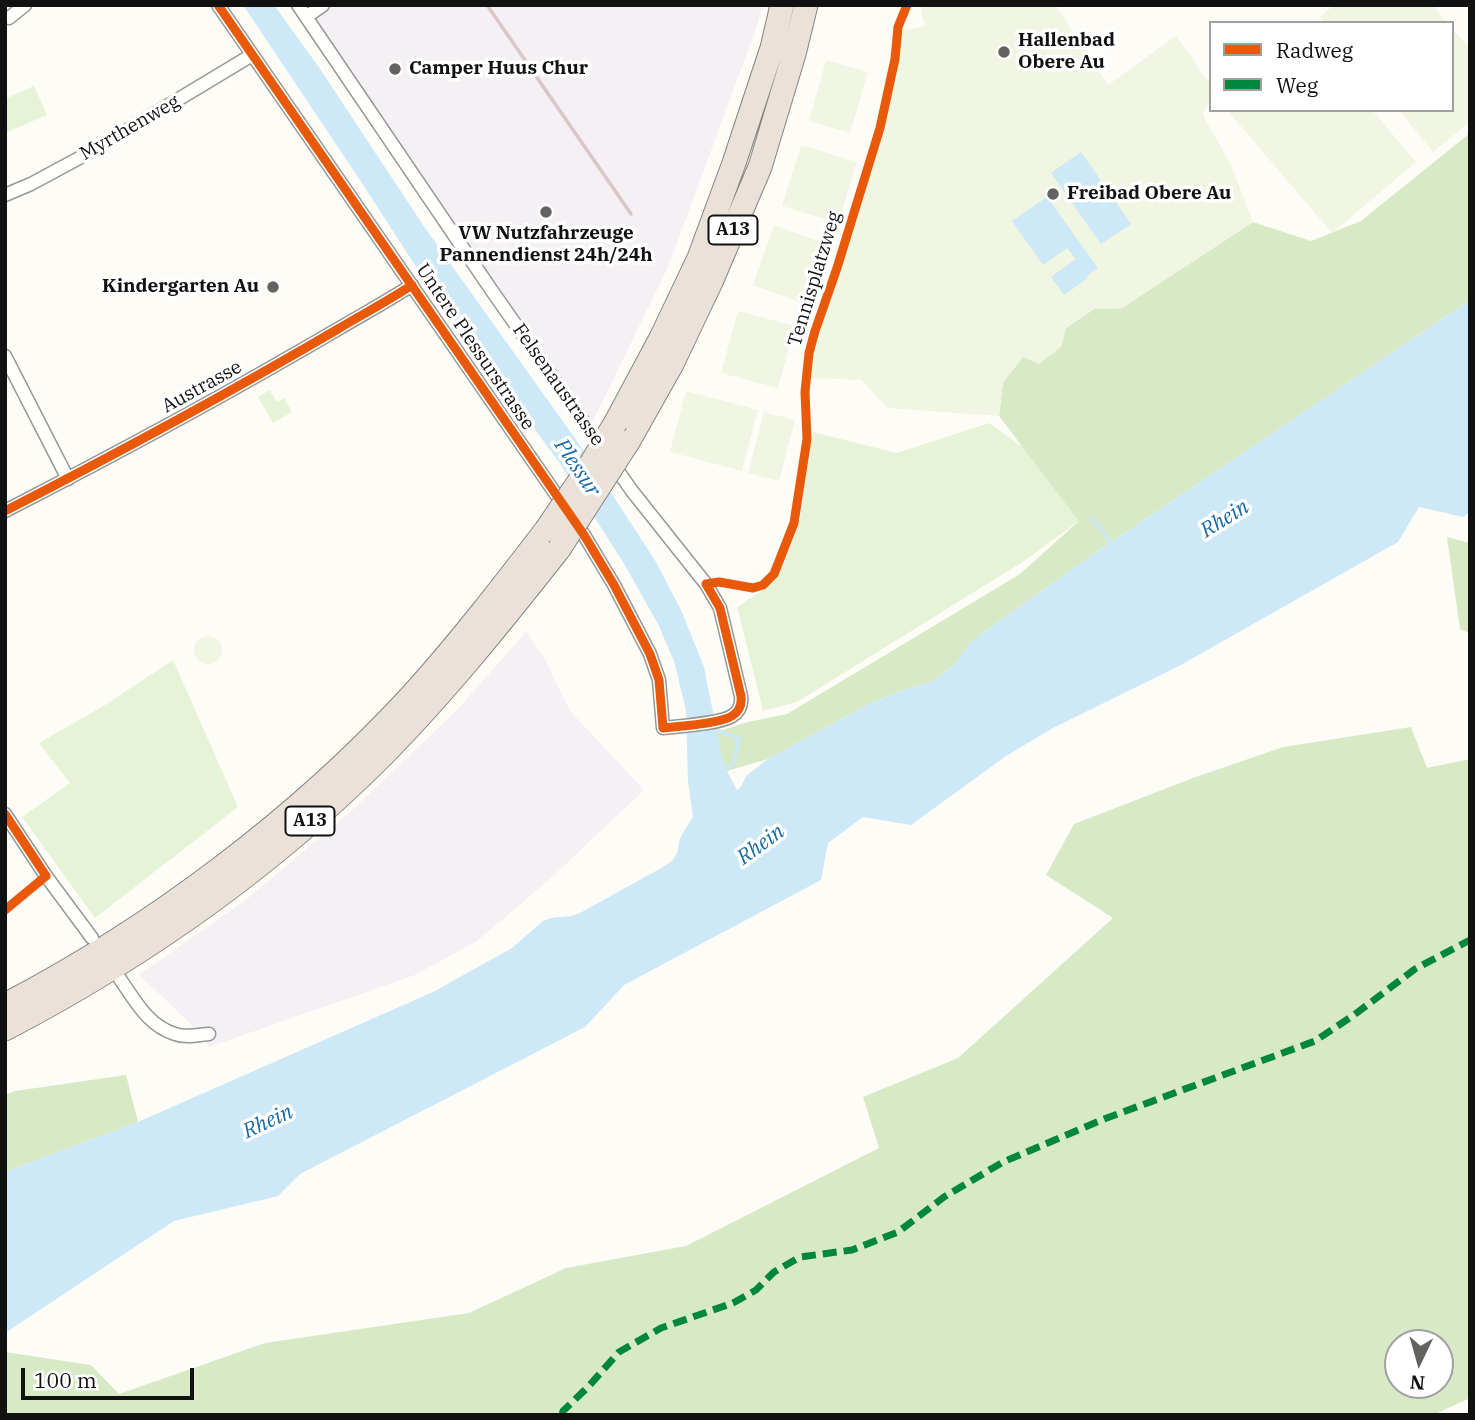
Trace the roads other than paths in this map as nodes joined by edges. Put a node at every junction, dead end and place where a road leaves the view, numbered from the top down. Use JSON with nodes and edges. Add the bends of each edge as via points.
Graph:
{"nodes":[{"id":1,"x":25,"y":5,"type":"edge"},
{"id":2,"x":218,"y":5,"type":"edge"},
{"id":3,"x":298,"y":5,"type":"edge"},
{"id":4,"x":323,"y":5,"type":"edge"},
{"id":5,"x":782,"y":5,"type":"edge"},
{"id":6,"x":806,"y":5,"type":"edge"},
{"id":7,"x":306,"y":17,"type":"junction"},
{"id":8,"x":9,"y":18,"type":"dead end"},
{"id":9,"x":252,"y":55,"type":"junction"},
{"id":10,"x":5,"y":195,"type":"edge"},
{"id":11,"x":412,"y":285,"type":"junction"},
{"id":12,"x":5,"y":356,"type":"edge"},
{"id":13,"x":68,"y":479,"type":"junction"},
{"id":14,"x":5,"y":511,"type":"edge"},
{"id":15,"x":553,"y":540,"type":"junction"},
{"id":16,"x":663,"y":727,"type":"joint"},
{"id":17,"x":5,"y":814,"type":"edge"},
{"id":18,"x":92,"y":938,"type":"dead end"},
{"id":19,"x":120,"y":979,"type":"dead end"},
{"id":20,"x":5,"y":1005,"type":"edge"},
{"id":21,"x":5,"y":1029,"type":"edge"},
{"id":22,"x":209,"y":1034,"type":"dead end"}],
"edges":[{"from":1,"to":8,"type":"street"},
{"from":2,"to":9,"type":"street","name":"Untere Plessurstrasse"},
{"from":3,"to":7,"type":"street","name":"Felsenaustrasse"},
{"from":4,"to":7,"type":"street"},
{"from":5,"to":15,"type":"highway","number":"A13","bridge":true,"via":[[772,48],[699,258]]},
{"from":6,"to":15,"type":"highway","number":"A13","bridge":true,"via":[[760,167],[711,282],[628,442]]},
{"from":7,"to":16,"type":"street","name":"Felsenaustrasse","via":[[632,491],[720,608],[740,707],[728,718]]},
{"from":9,"to":10,"type":"street","name":"Myrthenweg","via":[[94,150]]},
{"from":9,"to":11,"type":"street","name":"Untere Plessurstrasse"},
{"from":11,"to":13,"type":"street","name":"Austrasse","via":[[217,399]]},
{"from":11,"to":16,"type":"street","name":"Untere Plessurstrasse","via":[[614,585],[659,680]]},
{"from":12,"to":13,"type":"street"},
{"from":13,"to":14,"type":"street","name":"Austrasse"},
{"from":15,"to":20,"type":"highway","number":"A13","via":[[412,695],[314,791],[162,910]]},
{"from":15,"to":21,"type":"highway","number":"A13","via":[[490,637],[382,756],[328,806],[176,926]]},
{"from":17,"to":18,"type":"street"},
{"from":19,"to":22,"type":"street","via":[[157,1026],[176,1035]]}]}
